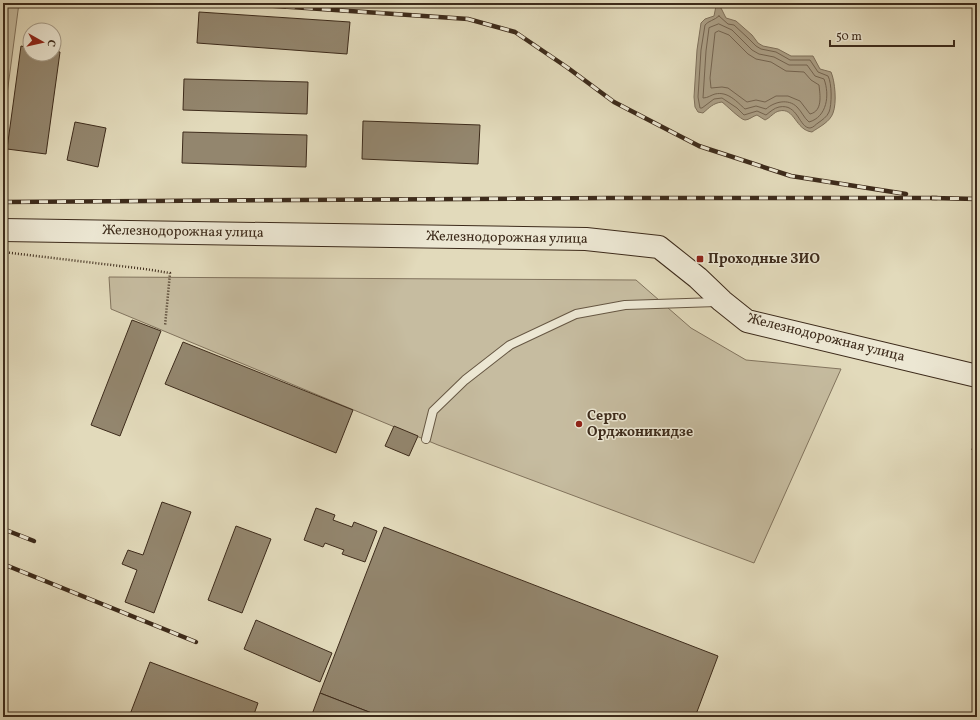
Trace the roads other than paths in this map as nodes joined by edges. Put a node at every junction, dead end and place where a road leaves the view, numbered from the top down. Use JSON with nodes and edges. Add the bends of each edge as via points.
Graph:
{"nodes":[{"id":1,"x":3,"y":230,"type":"edge"},
{"id":2,"x":722,"y":301,"type":"junction"},
{"id":3,"x":977,"y":376,"type":"edge"},
{"id":4,"x":426,"y":439,"type":"dead end"}],
"edges":[{"from":1,"to":2,"type":"street","name":"Железнодорожная улица","via":[[586,239],[659,247]]},
{"from":2,"to":3,"type":"street","name":"Железнодорожная улица","via":[[747,321]]},
{"from":2,"to":4,"type":"lane","via":[[625,305],[576,314],[510,345],[465,380],[433,411]]}]}
